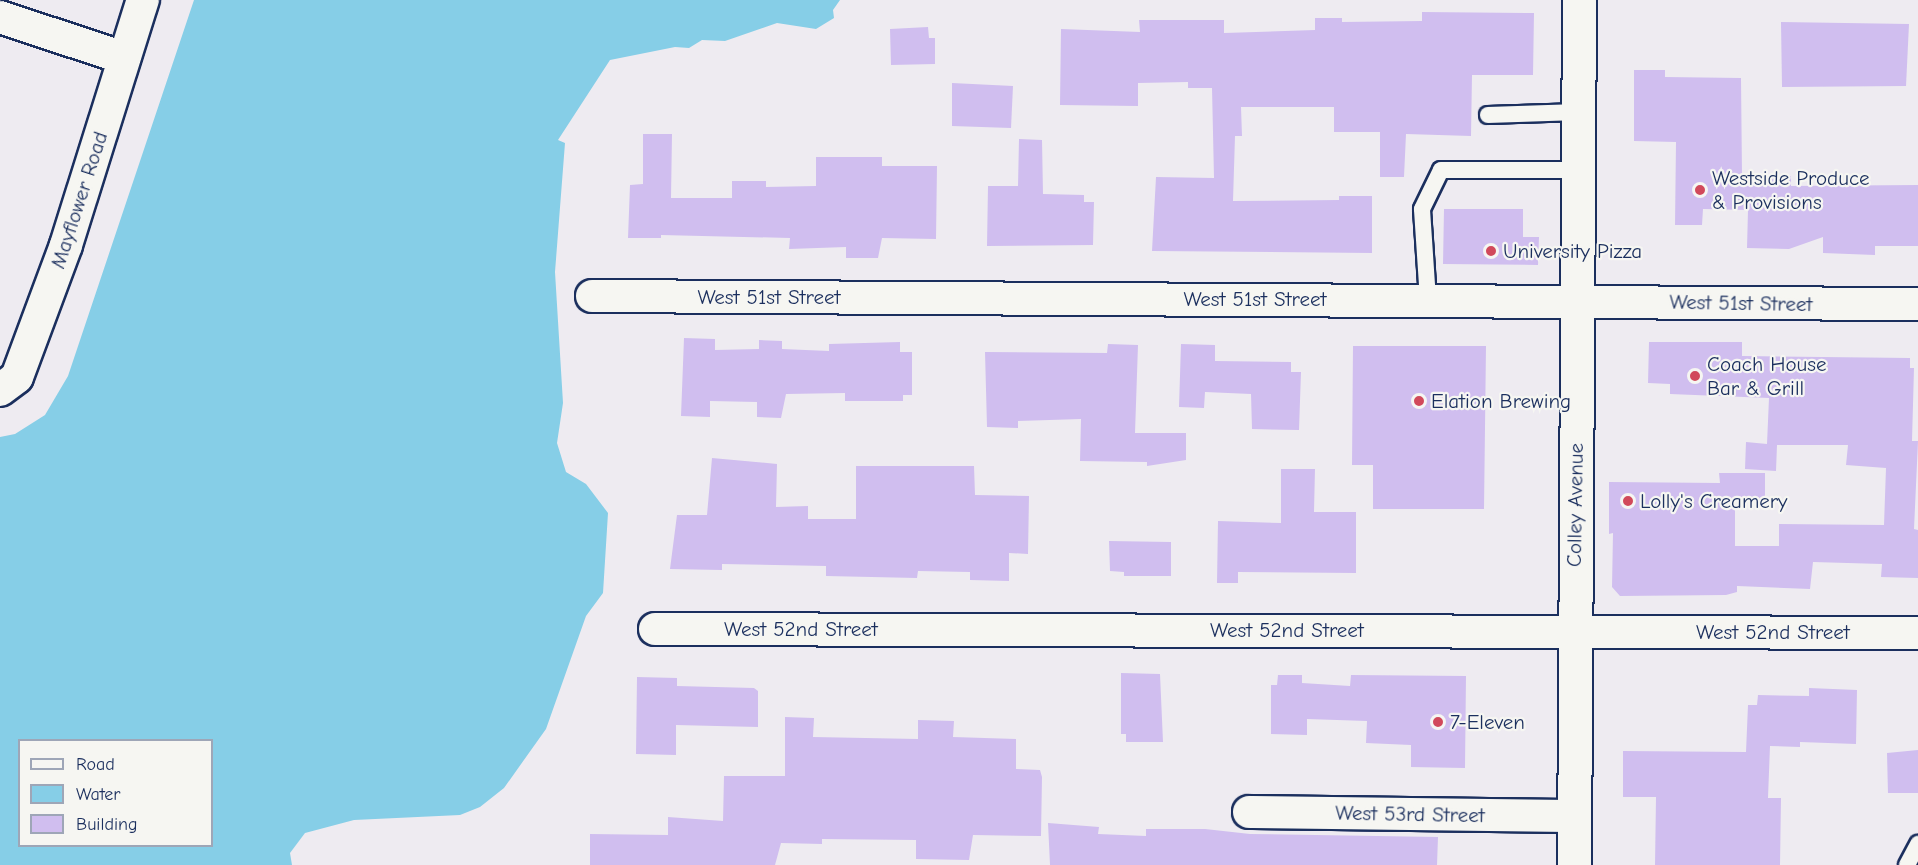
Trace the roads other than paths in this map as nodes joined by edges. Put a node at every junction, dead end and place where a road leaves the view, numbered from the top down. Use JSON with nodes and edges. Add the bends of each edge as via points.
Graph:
{"nodes":[{"id":1,"x":143,"y":0,"type":"edge"},
{"id":2,"x":1579,"y":0,"type":"edge"},
{"id":3,"x":0,"y":17,"type":"edge"},
{"id":4,"x":124,"y":58,"type":"junction"},
{"id":5,"x":1578,"y":112,"type":"junction"},
{"id":6,"x":1488,"y":115,"type":"dead end"},
{"id":7,"x":1578,"y":170,"type":"junction"},
{"id":8,"x":592,"y":296,"type":"dead end"},
{"id":9,"x":1428,"y":300,"type":"junction"},
{"id":10,"x":1578,"y":301,"type":"junction"},
{"id":11,"x":1918,"y":304,"type":"edge"},
{"id":12,"x":0,"y":390,"type":"edge"},
{"id":13,"x":656,"y":629,"type":"dead end"},
{"id":14,"x":1573,"y":630,"type":"junction"},
{"id":15,"x":1918,"y":633,"type":"edge"},
{"id":16,"x":1249,"y":812,"type":"dead end"},
{"id":17,"x":1572,"y":816,"type":"junction"},
{"id":18,"x":1918,"y":844,"type":"edge"},
{"id":19,"x":1574,"y":865,"type":"edge"},
{"id":20,"x":1907,"y":865,"type":"edge"}],
"edges":[{"from":1,"to":4,"type":"street","name":"Mayflower Road"},
{"from":2,"to":5,"type":"main road","name":"Colley Avenue"},
{"from":3,"to":4,"type":"street"},
{"from":4,"to":12,"type":"street","name":"Mayflower Road","via":[[66,245],[17,377]]},
{"from":5,"to":6,"type":"lane"},
{"from":5,"to":7,"type":"main road","name":"Colley Avenue"},
{"from":7,"to":9,"type":"lane","via":[[1441,170],[1422,209]]},
{"from":7,"to":10,"type":"main road","name":"Colley Avenue"},
{"from":8,"to":9,"type":"street","name":"West 51st Street"},
{"from":9,"to":10,"type":"street","name":"West 51st Street"},
{"from":10,"to":11,"type":"street","name":"West 51st Street"},
{"from":10,"to":14,"type":"main road","name":"Colley Avenue"},
{"from":13,"to":14,"type":"street","name":"West 52nd Street"},
{"from":14,"to":15,"type":"street","name":"West 52nd Street"},
{"from":14,"to":17,"type":"main road","name":"Colley Avenue"},
{"from":16,"to":17,"type":"street","name":"West 53rd Street"},
{"from":17,"to":19,"type":"main road","name":"Colley Avenue"},
{"from":18,"to":20,"type":"lane"}]}
